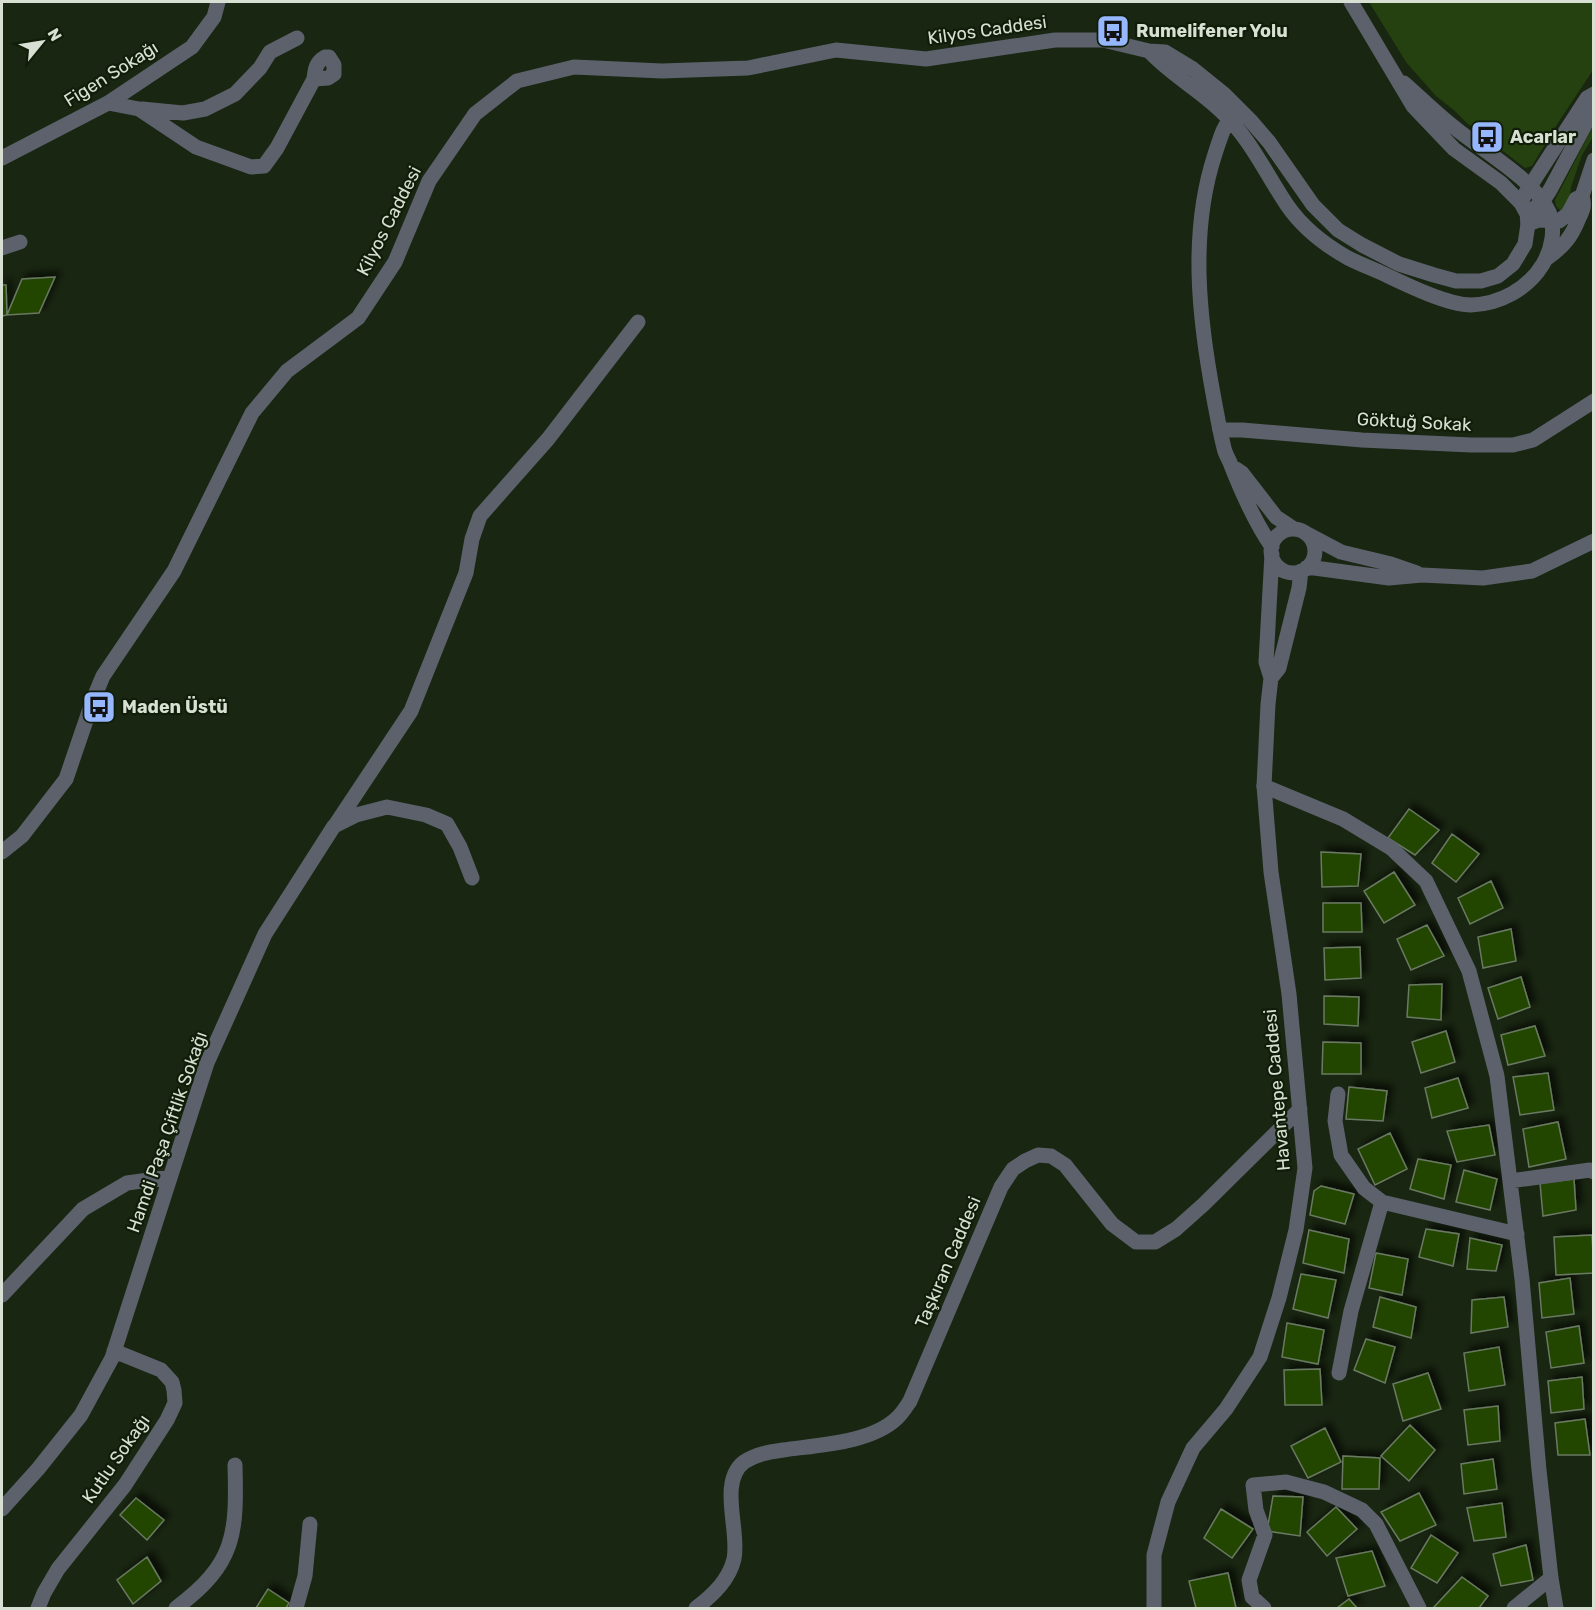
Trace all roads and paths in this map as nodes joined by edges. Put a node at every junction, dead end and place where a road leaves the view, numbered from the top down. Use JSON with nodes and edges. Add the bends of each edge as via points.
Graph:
{"nodes":[{"id":1,"x":218,"y":2,"type":"edge"},
{"id":2,"x":1351,"y":2,"type":"edge"},
{"id":3,"x":297,"y":38,"type":"dead end"},
{"id":4,"x":1394,"y":74,"type":"junction"},
{"id":5,"x":314,"y":79,"type":"dead end"},
{"id":6,"x":1593,"y":94,"type":"edge"},
{"id":7,"x":108,"y":103,"type":"junction"},
{"id":8,"x":1593,"y":108,"type":"edge"},
{"id":9,"x":139,"y":109,"type":"junction"},
{"id":10,"x":1233,"y":114,"type":"junction"},
{"id":11,"x":2,"y":158,"type":"edge"},
{"id":12,"x":1593,"y":160,"type":"edge"},
{"id":13,"x":1531,"y":186,"type":"junction"},
{"id":14,"x":1582,"y":196,"type":"junction"},
{"id":15,"x":1542,"y":202,"type":"junction"},
{"id":16,"x":1525,"y":214,"type":"junction"},
{"id":17,"x":1551,"y":219,"type":"junction"},
{"id":18,"x":1553,"y":236,"type":"junction"},
{"id":19,"x":1568,"y":240,"type":"junction"},
{"id":20,"x":20,"y":242,"type":"dead end"},
{"id":21,"x":2,"y":248,"type":"edge"},
{"id":22,"x":1546,"y":259,"type":"junction"},
{"id":23,"x":638,"y":322,"type":"dead end"},
{"id":24,"x":1593,"y":402,"type":"edge"},
{"id":25,"x":1220,"y":430,"type":"junction"},
{"id":26,"x":1231,"y":465,"type":"junction"},
{"id":27,"x":1300,"y":531,"type":"junction"},
{"id":28,"x":1593,"y":541,"type":"edge"},
{"id":29,"x":1272,"y":550,"type":"junction"},
{"id":30,"x":1304,"y":569,"type":"junction"},
{"id":31,"x":1422,"y":575,"type":"junction"},
{"id":32,"x":1271,"y":678,"type":"junction"},
{"id":33,"x":1264,"y":786,"type":"junction"},
{"id":34,"x":334,"y":826,"type":"junction"},
{"id":35,"x":2,"y":852,"type":"edge"},
{"id":36,"x":472,"y":878,"type":"dead end"},
{"id":37,"x":1338,"y":1094,"type":"dead end"},
{"id":38,"x":1300,"y":1109,"type":"junction"},
{"id":39,"x":1593,"y":1172,"type":"edge"},
{"id":40,"x":170,"y":1178,"type":"junction"},
{"id":41,"x":1510,"y":1181,"type":"junction"},
{"id":42,"x":1382,"y":1202,"type":"junction"},
{"id":43,"x":1517,"y":1234,"type":"junction"},
{"id":44,"x":2,"y":1296,"type":"edge"},
{"id":45,"x":114,"y":1351,"type":"junction"},
{"id":46,"x":1339,"y":1373,"type":"dead end"},
{"id":47,"x":235,"y":1465,"type":"dead end"},
{"id":48,"x":2,"y":1509,"type":"edge"},
{"id":49,"x":310,"y":1524,"type":"dead end"},
{"id":50,"x":1551,"y":1578,"type":"junction"},
{"id":51,"x":38,"y":1608,"type":"edge"},
{"id":52,"x":176,"y":1608,"type":"edge"},
{"id":53,"x":296,"y":1608,"type":"edge"},
{"id":54,"x":696,"y":1608,"type":"edge"},
{"id":55,"x":1154,"y":1608,"type":"edge"},
{"id":56,"x":1264,"y":1608,"type":"edge"},
{"id":57,"x":1418,"y":1608,"type":"edge"},
{"id":58,"x":1514,"y":1608,"type":"edge"},
{"id":59,"x":1556,"y":1608,"type":"edge"}],
"edges":[{"from":1,"to":7,"type":"street","name":"Figen Sokağı","via":[[214,18],[192,46]]},
{"from":2,"to":4,"type":"street","name":"Kilyos Caddesi"},
{"from":3,"to":9,"type":"street","via":[[270,52],[234,94],[205,109],[183,113]]},
{"from":4,"to":13,"type":"street","name":"Kilyos Caddesi","via":[[1454,127]]},
{"from":4,"to":16,"type":"street","name":"Kilyos Caddesi","via":[[1413,106],[1438,133],[1501,183]]},
{"from":5,"to":9,"type":"street","via":[[264,166],[251,167],[196,147]]},
{"from":6,"to":13,"type":"street"},
{"from":7,"to":9,"type":"street"},
{"from":7,"to":11,"type":"street","name":"Figen Sokağı"},
{"from":8,"to":15,"type":"street"},
{"from":10,"to":16,"type":"street","name":"Kilyos Caddesi","via":[[1269,142],[1313,205],[1338,230],[1400,264],[1456,281],[1498,276],[1513,264],[1525,244]]},
{"from":10,"to":22,"type":"street","name":"Kilyos Caddesi","via":[[1288,207],[1315,236],[1348,258],[1419,290],[1470,305],[1509,296],[1539,272]]},
{"from":10,"to":25,"type":"street","via":[[1224,127],[1206,183],[1199,244],[1200,307]]},
{"from":10,"to":35,"type":"street","name":"Kilyos Caddesi","via":[[1222,112],[1149,51],[1103,40],[1055,40],[926,59],[836,50],[748,68],[662,71],[574,67],[517,81],[475,114],[429,181],[395,262],[358,318],[287,371],[252,413],[174,571],[103,676],[66,779],[22,836]]},
{"from":12,"to":14,"type":"street"},
{"from":13,"to":15,"type":"street","name":"Kilyos Caddesi"},
{"from":13,"to":16,"type":"street"},
{"from":14,"to":17,"type":"street","via":[[1559,221]]},
{"from":14,"to":19,"type":"street","via":[[1583,210]]},
{"from":15,"to":16,"type":"street"},
{"from":15,"to":17,"type":"street","name":"Kilyos Caddesi"},
{"from":16,"to":17,"type":"street","via":[[1539,220]]},
{"from":16,"to":18,"type":"street"},
{"from":17,"to":18,"type":"street","name":"Kilyos Caddesi"},
{"from":18,"to":19,"type":"street"},
{"from":18,"to":22,"type":"street","name":"Kilyos Caddesi"},
{"from":19,"to":22,"type":"street"},
{"from":20,"to":21,"type":"street"},
{"from":23,"to":34,"type":"street","name":"Hamdi Paşa Çiftlik Sokağı","via":[[548,439],[480,516],[466,573],[411,711]]},
{"from":24,"to":25,"type":"street","name":"Göktuğ Sokak","via":[[1533,440],[1513,445],[1373,441]]},
{"from":25,"to":26,"type":"street"},
{"from":26,"to":27,"type":"street","via":[[1242,473],[1276,517]]},
{"from":26,"to":29,"type":"street"},
{"from":27,"to":29,"type":"street","via":[[1279,534]]},
{"from":27,"to":30,"type":"street","via":[[1312,540],[1314,547],[1312,561]]},
{"from":27,"to":31,"type":"street","via":[[1341,552]]},
{"from":28,"to":31,"type":"street","via":[[1532,571],[1483,578]]},
{"from":29,"to":30,"type":"street","via":[[1279,567],[1293,573]]},
{"from":29,"to":32,"type":"street","name":"Havantepe Caddesi","via":[[1266,662]]},
{"from":30,"to":31,"type":"street","via":[[1389,578]]},
{"from":30,"to":32,"type":"street","name":"Havantepe Caddesi","via":[[1279,668]]},
{"from":32,"to":33,"type":"street","name":"Havantepe Caddesi"},
{"from":33,"to":38,"type":"street","name":"Havantepe Caddesi"},
{"from":33,"to":41,"type":"street","via":[[1343,819],[1391,848],[1426,881],[1469,971],[1497,1076]]},
{"from":34,"to":36,"type":"street","via":[[387,807],[426,815],[447,824]]},
{"from":34,"to":40,"type":"street","name":"Hamdi Paşa Çiftlik Sokağı","via":[[265,934],[207,1063]]},
{"from":37,"to":42,"type":"street","via":[[1335,1120],[1341,1155],[1364,1188]]},
{"from":38,"to":54,"type":"street","name":"Taşkıran Caddesi","via":[[1204,1204],[1155,1242],[1136,1242],[1112,1224],[1065,1165],[1051,1156],[1038,1155],[1013,1169],[1001,1187],[910,1401],[898,1418],[885,1428],[858,1438],[760,1454],[743,1463],[733,1477],[731,1498],[734,1558],[724,1583]]},
{"from":38,"to":55,"type":"street","name":"Havantepe Caddesi","via":[[1305,1168],[1296,1230],[1279,1298],[1260,1357],[1226,1409],[1193,1448],[1168,1502],[1154,1555]]},
{"from":39,"to":41,"type":"street"},
{"from":40,"to":44,"type":"street","via":[[127,1184],[83,1209]]},
{"from":40,"to":45,"type":"street","name":"Hamdi Paşa Çiftlik Sokağı"},
{"from":41,"to":43,"type":"street"},
{"from":42,"to":43,"type":"street"},
{"from":42,"to":46,"type":"street","via":[[1351,1311]]},
{"from":43,"to":50,"type":"street"},
{"from":45,"to":48,"type":"street","name":"Hamdi Paşa Çiftlik Sokağı","via":[[81,1415]]},
{"from":45,"to":51,"type":"street","name":"Kutlu Sokağı","via":[[161,1370],[172,1382],[175,1403],[125,1485],[58,1569]]},
{"from":47,"to":52,"type":"street","via":[[234,1527],[225,1556],[206,1583]]},
{"from":49,"to":53,"type":"street","via":[[305,1576]]},
{"from":50,"to":58,"type":"street"},
{"from":50,"to":59,"type":"street"},
{"from":56,"to":57,"type":"street","via":[[1252,1597],[1248,1580],[1265,1535],[1256,1510],[1254,1485],[1286,1482],[1324,1492],[1362,1510],[1376,1524]]}]}
